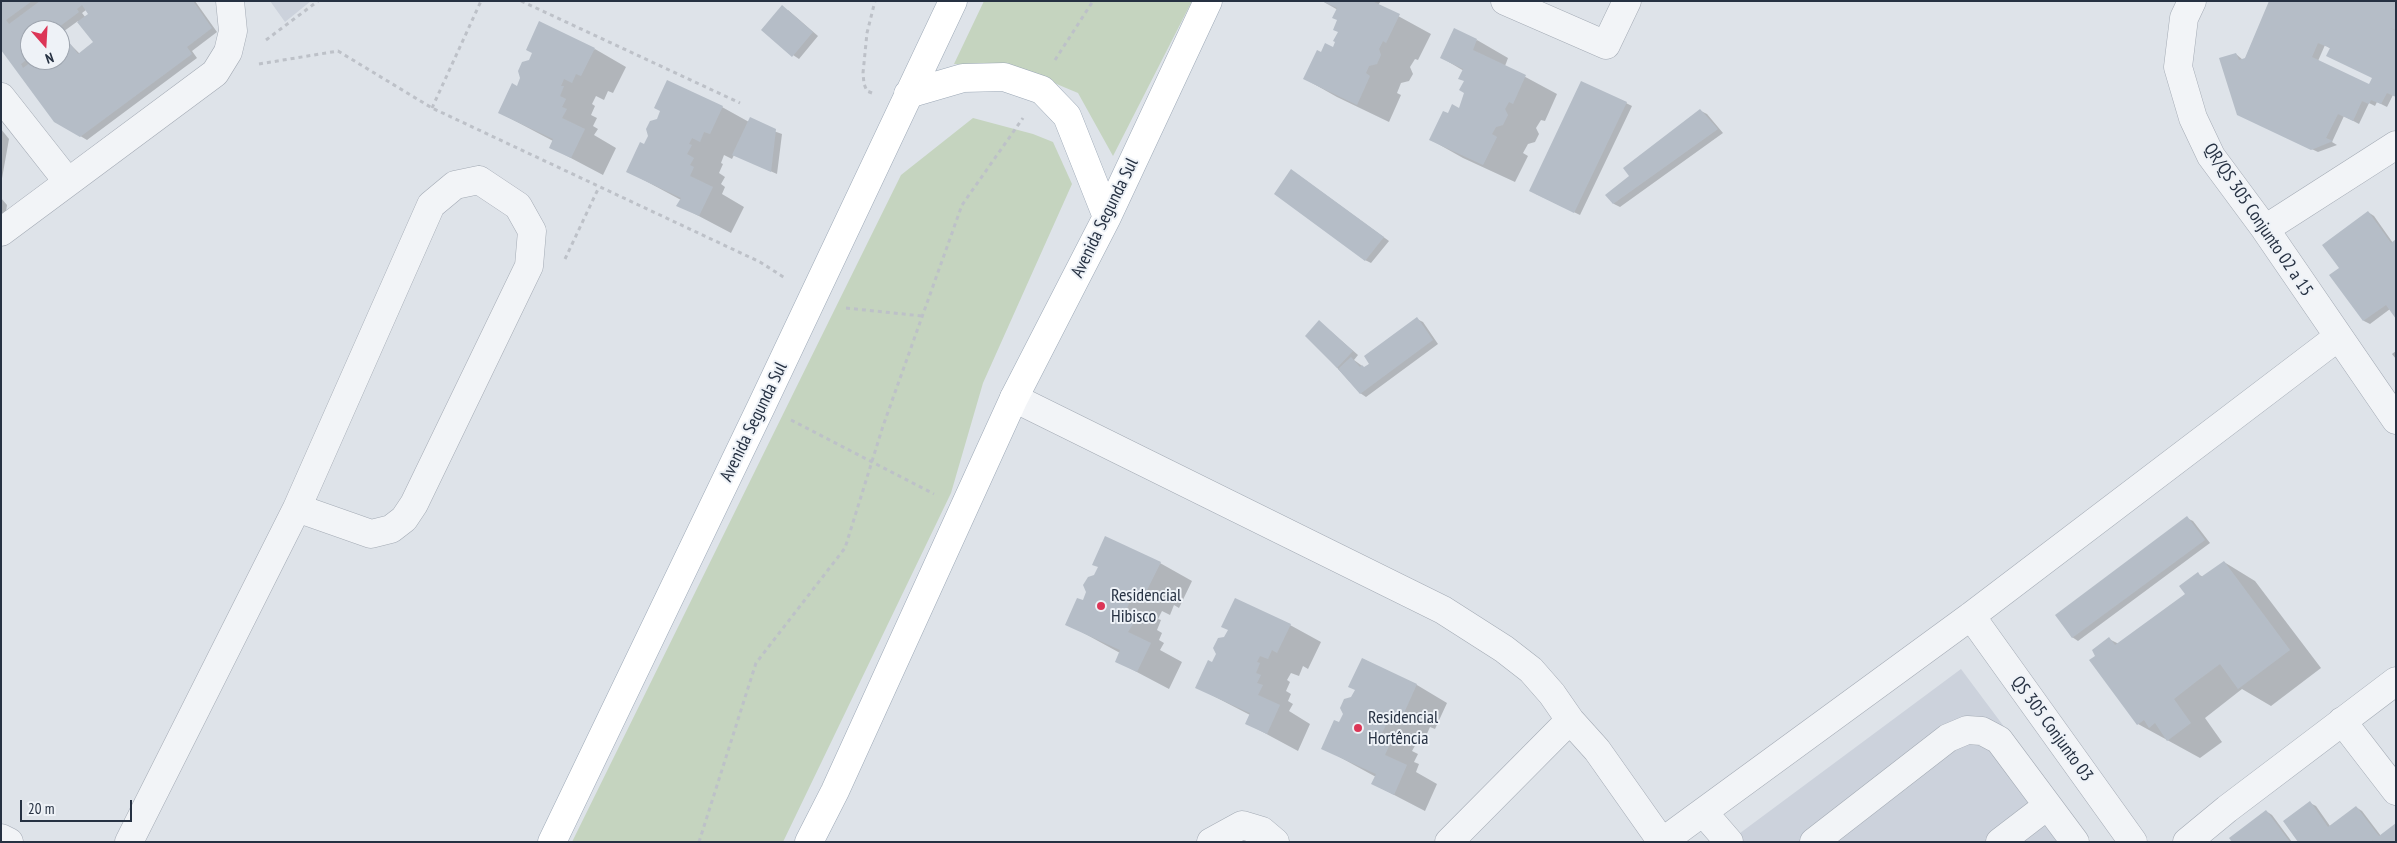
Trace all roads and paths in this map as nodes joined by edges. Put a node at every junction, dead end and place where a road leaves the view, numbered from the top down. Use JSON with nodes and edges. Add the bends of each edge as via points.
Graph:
{"nodes":[{"id":1,"x":230,"y":1,"type":"edge"},
{"id":2,"x":318,"y":1,"type":"edge"},
{"id":3,"x":481,"y":1,"type":"edge"},
{"id":4,"x":521,"y":1,"type":"edge"},
{"id":5,"x":875,"y":1,"type":"edge"},
{"id":6,"x":953,"y":1,"type":"edge"},
{"id":7,"x":1093,"y":1,"type":"edge"},
{"id":8,"x":1208,"y":1,"type":"edge"},
{"id":9,"x":1505,"y":1,"type":"edge"},
{"id":10,"x":1628,"y":1,"type":"edge"},
{"id":11,"x":2192,"y":1,"type":"edge"},
{"id":12,"x":227,"y":63,"type":"junction"},
{"id":13,"x":1042,"y":90,"type":"junction"},
{"id":14,"x":908,"y":94,"type":"junction"},
{"id":15,"x":1,"y":97,"type":"edge"},
{"id":16,"x":740,"y":103,"type":"dead end"},
{"id":17,"x":432,"y":108,"type":"junction"},
{"id":18,"x":2396,"y":145,"type":"edge"},
{"id":19,"x":68,"y":182,"type":"junction"},
{"id":20,"x":600,"y":187,"type":"junction"},
{"id":21,"x":1107,"y":217,"type":"junction"},
{"id":22,"x":2265,"y":229,"type":"junction"},
{"id":23,"x":1,"y":232,"type":"edge"},
{"id":24,"x":562,"y":264,"type":"dead end"},
{"id":25,"x":814,"y":296,"type":"junction"},
{"id":26,"x":922,"y":316,"type":"junction"},
{"id":27,"x":2338,"y":337,"type":"junction"},
{"id":28,"x":1014,"y":398,"type":"junction"},
{"id":29,"x":762,"y":405,"type":"junction"},
{"id":30,"x":2396,"y":420,"type":"edge"},
{"id":31,"x":872,"y":460,"type":"junction"},
{"id":32,"x":297,"y":508,"type":"junction"},
{"id":33,"x":964,"y":510,"type":"junction"},
{"id":34,"x":1971,"y":616,"type":"junction"},
{"id":35,"x":2396,"y":681,"type":"edge"},
{"id":36,"x":1570,"y":720,"type":"junction"},
{"id":37,"x":2342,"y":721,"type":"junction"},
{"id":38,"x":2396,"y":791,"type":"edge"},
{"id":39,"x":2046,"y":806,"type":"junction"},
{"id":40,"x":1703,"y":812,"type":"junction"},
{"id":41,"x":1,"y":838,"type":"edge"},
{"id":42,"x":9,"y":842,"type":"edge"},
{"id":43,"x":129,"y":842,"type":"edge"},
{"id":44,"x":552,"y":842,"type":"edge"},
{"id":45,"x":699,"y":842,"type":"edge"},
{"id":46,"x":809,"y":842,"type":"edge"},
{"id":47,"x":1211,"y":842,"type":"edge"},
{"id":48,"x":1275,"y":842,"type":"edge"},
{"id":49,"x":1449,"y":842,"type":"edge"},
{"id":50,"x":1729,"y":842,"type":"edge"},
{"id":51,"x":1814,"y":842,"type":"edge"},
{"id":52,"x":2000,"y":842,"type":"edge"},
{"id":53,"x":2075,"y":842,"type":"edge"},
{"id":54,"x":2133,"y":842,"type":"edge"},
{"id":55,"x":2187,"y":842,"type":"edge"}],
"edges":[{"from":1,"to":12,"type":"street","via":[[233,31]]},
{"from":2,"to":12,"type":"path"},
{"from":3,"to":17,"type":"path"},
{"from":4,"to":16,"type":"path"},
{"from":5,"to":14,"type":"path","via":[[868,33],[864,84],[870,93]]},
{"from":6,"to":14,"type":"main road","name":"Avenida Segunda Sul"},
{"from":7,"to":13,"type":"path","via":[[1056,57]]},
{"from":8,"to":21,"type":"main road","name":"Avenida Segunda Sul"},
{"from":9,"to":10,"type":"street","via":[[1606,45]]},
{"from":11,"to":22,"type":"street","name":"QR/QS 305 Conjunto 02 a 15","via":[[2184,18],[2178,67],[2193,118],[2211,156]]},
{"from":12,"to":17,"type":"path","via":[[256,65],[338,51]]},
{"from":12,"to":19,"type":"street"},
{"from":13,"to":14,"type":"main road","via":[[1004,77],[963,78]]},
{"from":13,"to":21,"type":"main road","via":[[1067,116]]},
{"from":13,"to":26,"type":"path","via":[[962,205]]},
{"from":14,"to":25,"type":"main road","name":"Avenida Segunda Sul"},
{"from":15,"to":19,"type":"street"},
{"from":17,"to":20,"type":"path"},
{"from":18,"to":22,"type":"street"},
{"from":19,"to":23,"type":"street"},
{"from":20,"to":24,"type":"path"},
{"from":20,"to":25,"type":"path","via":[[760,262]]},
{"from":21,"to":28,"type":"main road","name":"Avenida Segunda Sul"},
{"from":22,"to":27,"type":"street","name":"QR/QS 305 Conjunto 02 a 15"},
{"from":25,"to":26,"type":"path","via":[[843,307]]},
{"from":25,"to":29,"type":"main road","name":"Avenida Segunda Sul"},
{"from":26,"to":31,"type":"path"},
{"from":27,"to":30,"type":"street","name":"QR/QS 305 Conjunto 02 a 15"},
{"from":27,"to":34,"type":"street"},
{"from":28,"to":33,"type":"main road","name":"Avenida Segunda Sul"},
{"from":28,"to":36,"type":"street","via":[[1443,610],[1531,670]]},
{"from":29,"to":31,"type":"path"},
{"from":29,"to":44,"type":"main road","name":"Avenida Segunda Sul"},
{"from":31,"to":33,"type":"path"},
{"from":31,"to":45,"type":"path","via":[[844,548],[756,663]]},
{"from":32,"to":32,"type":"street","via":[[430,205],[455,185],[479,180],[518,206],[532,231],[529,266],[414,504],[404,519],[391,529],[371,534]]},
{"from":32,"to":43,"type":"street"},
{"from":33,"to":46,"type":"main road","name":"Avenida Segunda Sul"},
{"from":34,"to":40,"type":"street"},
{"from":34,"to":54,"type":"street","name":"QS 305 Conjunto 03"},
{"from":35,"to":37,"type":"street"},
{"from":36,"to":40,"type":"street","via":[[1597,750],[1662,842]]},
{"from":36,"to":49,"type":"street"},
{"from":37,"to":38,"type":"street"},
{"from":37,"to":55,"type":"street"},
{"from":39,"to":51,"type":"street","via":[[1998,740],[1982,731],[1967,730],[1948,738]]},
{"from":39,"to":52,"type":"street"},
{"from":39,"to":53,"type":"street"},
{"from":40,"to":50,"type":"street"},
{"from":41,"to":42,"type":"street"},
{"from":47,"to":48,"type":"street","via":[[1242,825],[1262,831]]}]}
